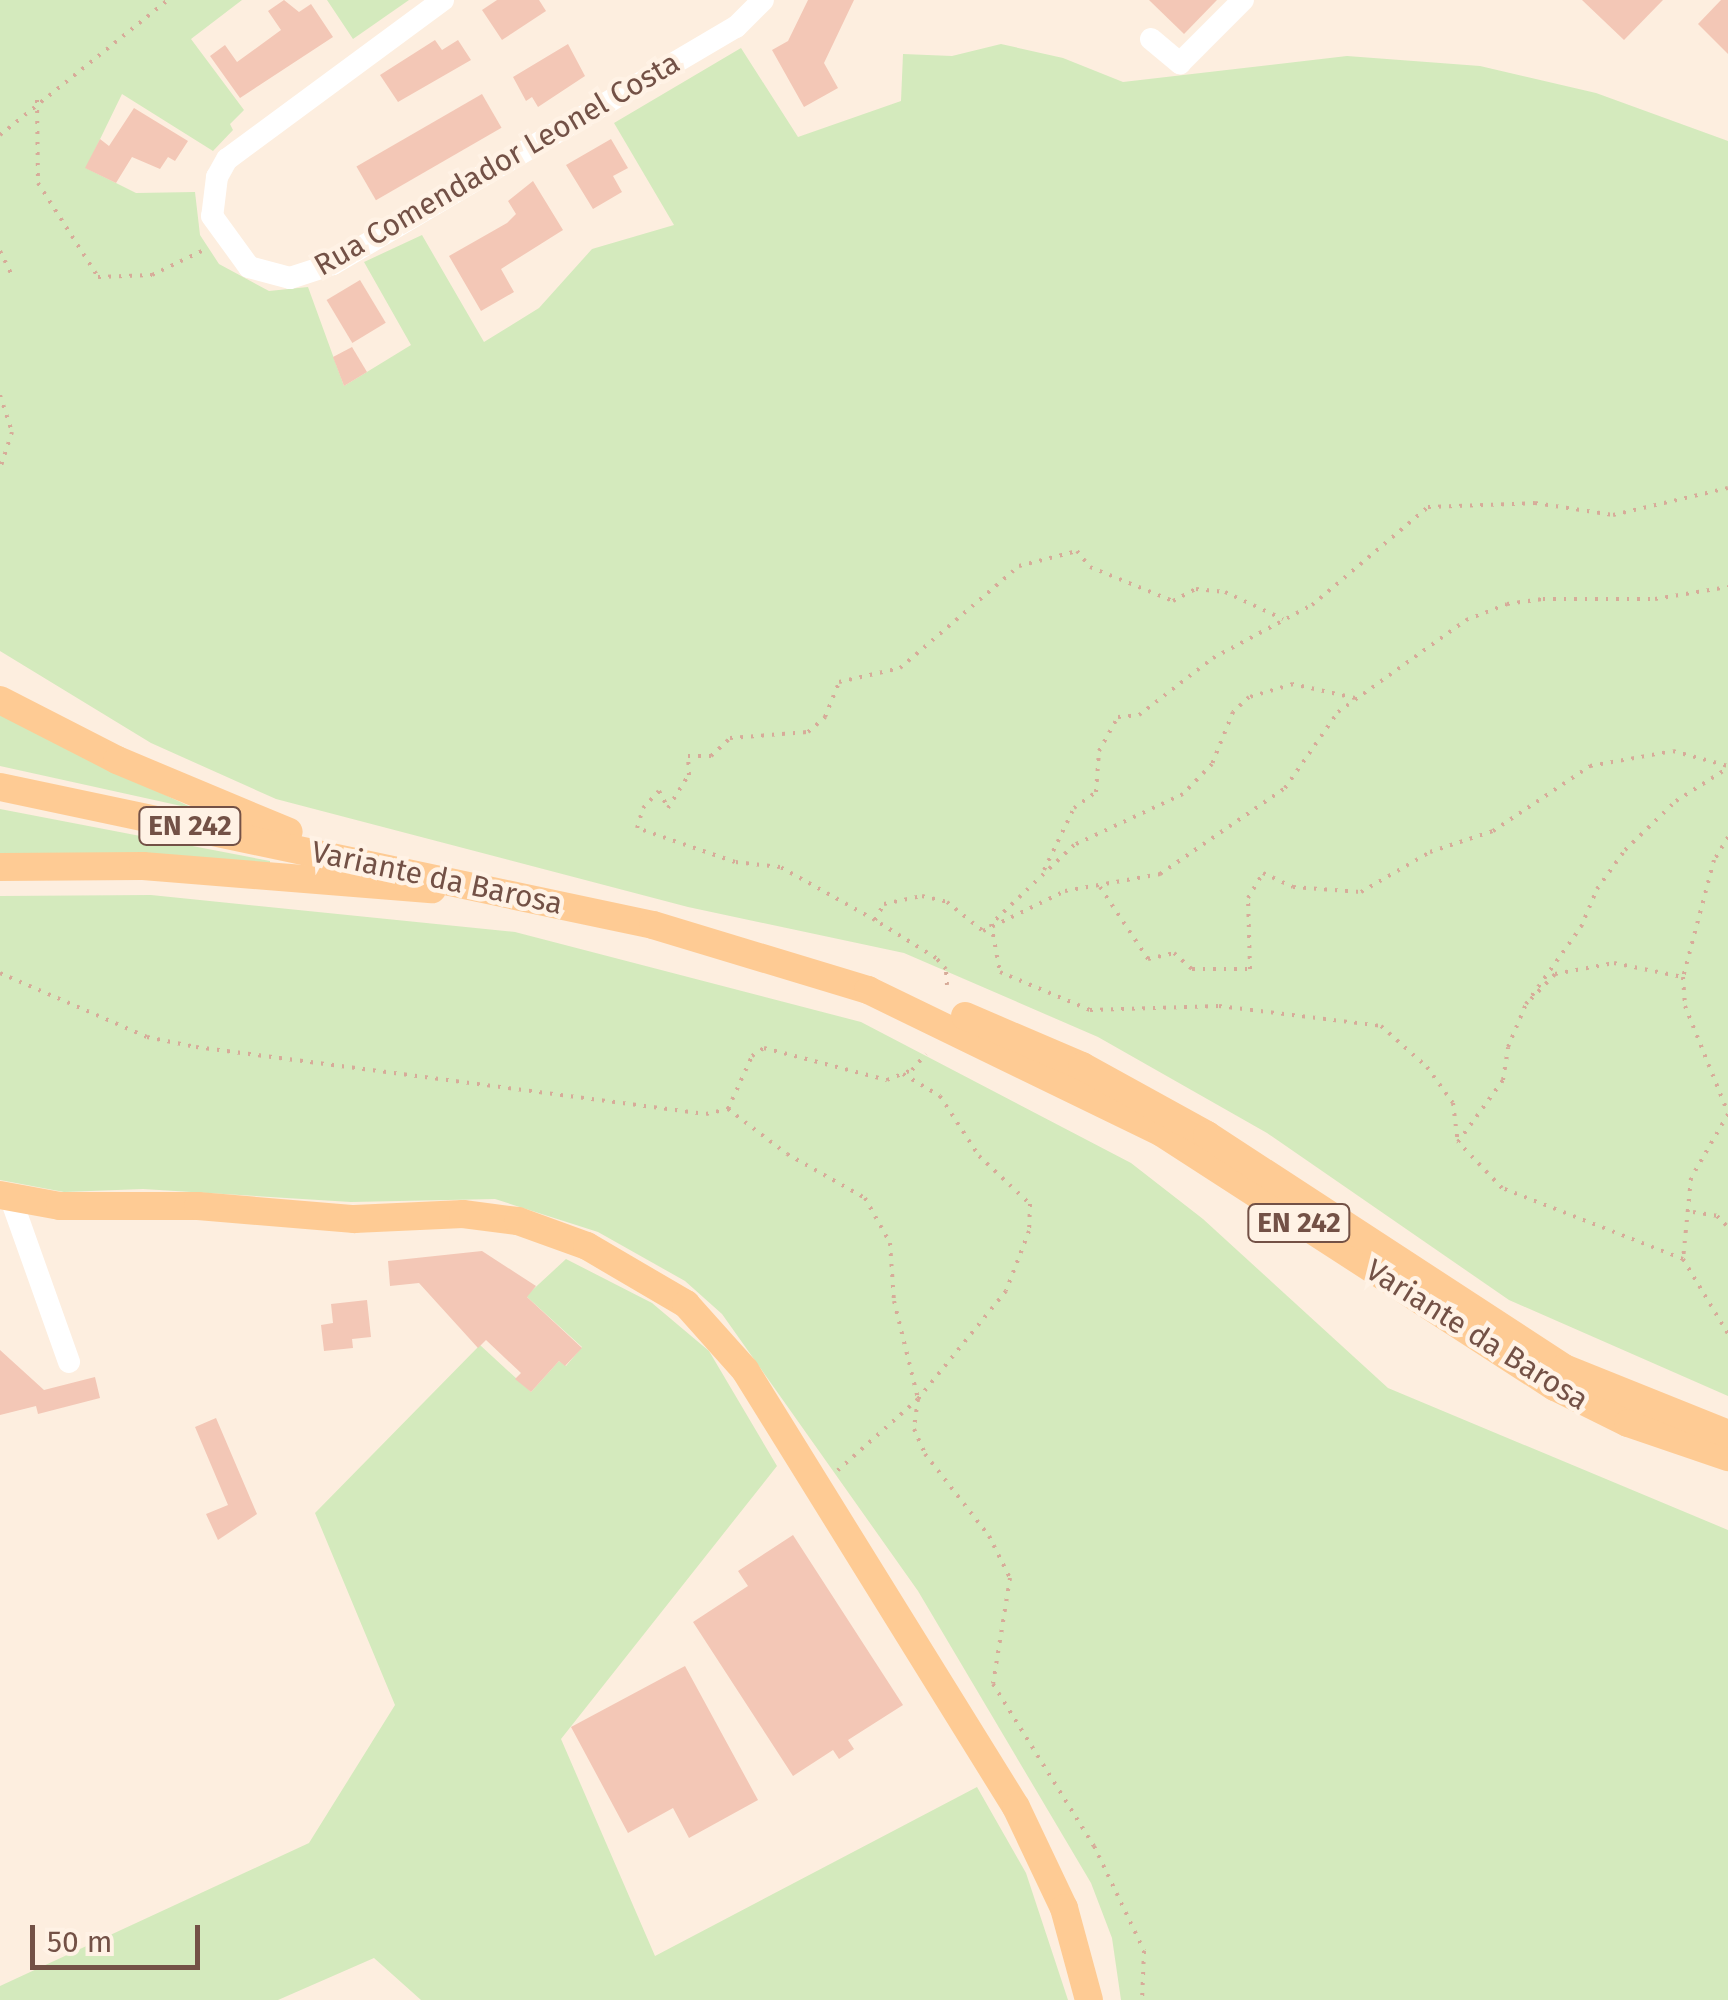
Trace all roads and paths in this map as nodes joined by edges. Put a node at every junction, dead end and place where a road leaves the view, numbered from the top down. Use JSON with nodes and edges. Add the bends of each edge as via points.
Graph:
{"nodes":[{"id":1,"x":168,"y":0,"type":"edge"},
{"id":2,"x":443,"y":0,"type":"edge"},
{"id":3,"x":762,"y":0,"type":"edge"},
{"id":4,"x":1243,"y":0,"type":"edge"},
{"id":5,"x":1151,"y":38,"type":"dead end"},
{"id":6,"x":37,"y":100,"type":"junction"},
{"id":7,"x":0,"y":135,"type":"edge"},
{"id":8,"x":222,"y":239,"type":"junction"},
{"id":9,"x":0,"y":252,"type":"edge"},
{"id":10,"x":11,"y":274,"type":"dead end"},
{"id":11,"x":0,"y":395,"type":"edge"},
{"id":12,"x":0,"y":469,"type":"edge"},
{"id":13,"x":1728,"y":488,"type":"edge"},
{"id":14,"x":1728,"y":587,"type":"edge"},
{"id":15,"x":1283,"y":620,"type":"junction"},
{"id":16,"x":1355,"y":698,"type":"junction"},
{"id":17,"x":0,"y":700,"type":"edge"},
{"id":18,"x":1728,"y":767,"type":"edge"},
{"id":19,"x":0,"y":787,"type":"edge"},
{"id":20,"x":1728,"y":837,"type":"edge"},
{"id":21,"x":380,"y":865,"type":"junction"},
{"id":22,"x":0,"y":866,"type":"edge"},
{"id":23,"x":1042,"y":875,"type":"junction"},
{"id":24,"x":1100,"y":887,"type":"junction"},
{"id":25,"x":498,"y":890,"type":"junction"},
{"id":26,"x":875,"y":920,"type":"junction"},
{"id":27,"x":991,"y":924,"type":"junction"},
{"id":28,"x":0,"y":974,"type":"edge"},
{"id":29,"x":1683,"y":977,"type":"junction"},
{"id":30,"x":947,"y":985,"type":"dead end"},
{"id":31,"x":868,"y":990,"type":"junction"},
{"id":32,"x":1526,"y":1004,"type":"junction"},
{"id":33,"x":926,"y":1054,"type":"dead end"},
{"id":34,"x":903,"y":1074,"type":"junction"},
{"id":35,"x":728,"y":1109,"type":"junction"},
{"id":36,"x":1728,"y":1114,"type":"edge"},
{"id":37,"x":1458,"y":1142,"type":"junction"},
{"id":38,"x":5,"y":1197,"type":"edge"},
{"id":39,"x":1691,"y":1212,"type":"junction"},
{"id":40,"x":1728,"y":1227,"type":"edge"},
{"id":41,"x":1683,"y":1260,"type":"junction"},
{"id":42,"x":1728,"y":1334,"type":"edge"},
{"id":43,"x":68,"y":1362,"type":"dead end"},
{"id":44,"x":918,"y":1399,"type":"junction"},
{"id":45,"x":1728,"y":1434,"type":"edge"},
{"id":46,"x":1728,"y":1457,"type":"edge"},
{"id":47,"x":818,"y":1487,"type":"junction"},
{"id":48,"x":1089,"y":2000,"type":"edge"},
{"id":49,"x":1142,"y":2000,"type":"edge"}],
"edges":[{"from":1,"to":6,"type":"path"},
{"from":2,"to":8,"type":"street","via":[[241,142],[217,176],[212,196]]},
{"from":3,"to":8,"type":"street","name":"Rua Comendador Leonel Costa","via":[[736,27],[333,264],[290,278],[268,275]]},
{"from":4,"to":5,"type":"street","via":[[1180,63]]},
{"from":6,"to":7,"type":"path"},
{"from":6,"to":8,"type":"path","via":[[38,184],[98,277],[152,275]]},
{"from":9,"to":10,"type":"path"},
{"from":11,"to":12,"type":"path","via":[[12,432]]},
{"from":13,"to":15,"type":"path","via":[[1613,514],[1535,503],[1428,507],[1312,605]]},
{"from":14,"to":16,"type":"path","via":[[1655,599],[1506,604],[1466,620]]},
{"from":15,"to":23,"type":"path","via":[[1213,658],[1155,706],[1118,717],[1099,751],[1096,792],[1074,808]]},
{"from":15,"to":26,"type":"path","via":[[1226,592],[1196,588],[1173,601],[1090,567],[1077,551],[1018,566],[900,668],[839,682],[825,717],[808,732],[730,738],[712,756],[688,756],[689,775],[668,808],[659,791],[642,808],[636,828],[735,862],[780,867]]},
{"from":16,"to":23,"type":"path","via":[[1293,684],[1248,697],[1233,712],[1212,764],[1183,794],[1074,844]]},
{"from":16,"to":24,"type":"path","via":[[1338,712],[1299,774],[1214,841],[1160,874]]},
{"from":17,"to":21,"type":"main road","via":[[191,794]]},
{"from":18,"to":24,"type":"path","via":[[1673,751],[1590,766],[1493,831],[1430,852],[1361,892],[1293,887],[1264,872],[1248,898],[1250,969],[1192,969],[1174,954],[1148,959]]},
{"from":18,"to":32,"type":"path","via":[[1676,801],[1625,850]]},
{"from":19,"to":21,"type":"main road","name":"Variante da Barosa","number":"EN 242"},
{"from":20,"to":29,"type":"path","via":[[1714,860]]},
{"from":21,"to":25,"type":"main road","name":"Variante da Barosa","number":"EN 242"},
{"from":22,"to":25,"type":"main road","via":[[144,866],[349,886]]},
{"from":23,"to":27,"type":"path"},
{"from":24,"to":27,"type":"path","via":[[1065,891]]},
{"from":25,"to":31,"type":"main road","name":"Variante da Barosa","number":"EN 242","via":[[753,951]]},
{"from":26,"to":27,"type":"path","via":[[884,904],[922,896],[947,902],[983,931]]},
{"from":26,"to":30,"type":"path","via":[[936,958],[946,969]]},
{"from":27,"to":37,"type":"path","via":[[1000,972],[1090,1010],[1219,1006],[1381,1026],[1427,1067],[1454,1103]]},
{"from":28,"to":35,"type":"path","via":[[147,1037],[196,1047],[671,1111]]},
{"from":29,"to":32,"type":"path","via":[[1614,964],[1555,974]]},
{"from":29,"to":36,"type":"path","via":[[1686,1006]]},
{"from":31,"to":45,"type":"main road","name":"Variante da Barosa","number":"EN 242","via":[[947,1008],[1095,1072],[1239,1155],[1564,1368]]},
{"from":31,"to":46,"type":"main road","name":"Variante da Barosa","number":"EN 242","via":[[1162,1133],[1554,1387]]},
{"from":32,"to":37,"type":"path","via":[[1503,1080]]},
{"from":33,"to":34,"type":"path"},
{"from":34,"to":35,"type":"path","via":[[887,1080],[764,1048],[752,1056]]},
{"from":34,"to":44,"type":"path","via":[[940,1096],[979,1156],[1030,1204],[1028,1231],[1006,1291]]},
{"from":35,"to":44,"type":"path","via":[[878,1213],[890,1243],[894,1300]]},
{"from":36,"to":39,"type":"path","via":[[1691,1178]]},
{"from":37,"to":41,"type":"path","via":[[1502,1188]]},
{"from":38,"to":43,"type":"street"},
{"from":38,"to":47,"type":"main road","via":[[354,1219],[463,1214],[544,1230],[632,1270],[698,1315],[745,1370]]},
{"from":39,"to":40,"type":"path","via":[[1717,1216]]},
{"from":39,"to":41,"type":"path"},
{"from":41,"to":42,"type":"path"},
{"from":44,"to":47,"type":"path"},
{"from":44,"to":49,"type":"path","via":[[914,1429],[925,1454],[960,1491],[1010,1578],[993,1684],[1094,1846],[1144,1951]]},
{"from":47,"to":48,"type":"main road","via":[[1016,1808],[1064,1908]]}]}
